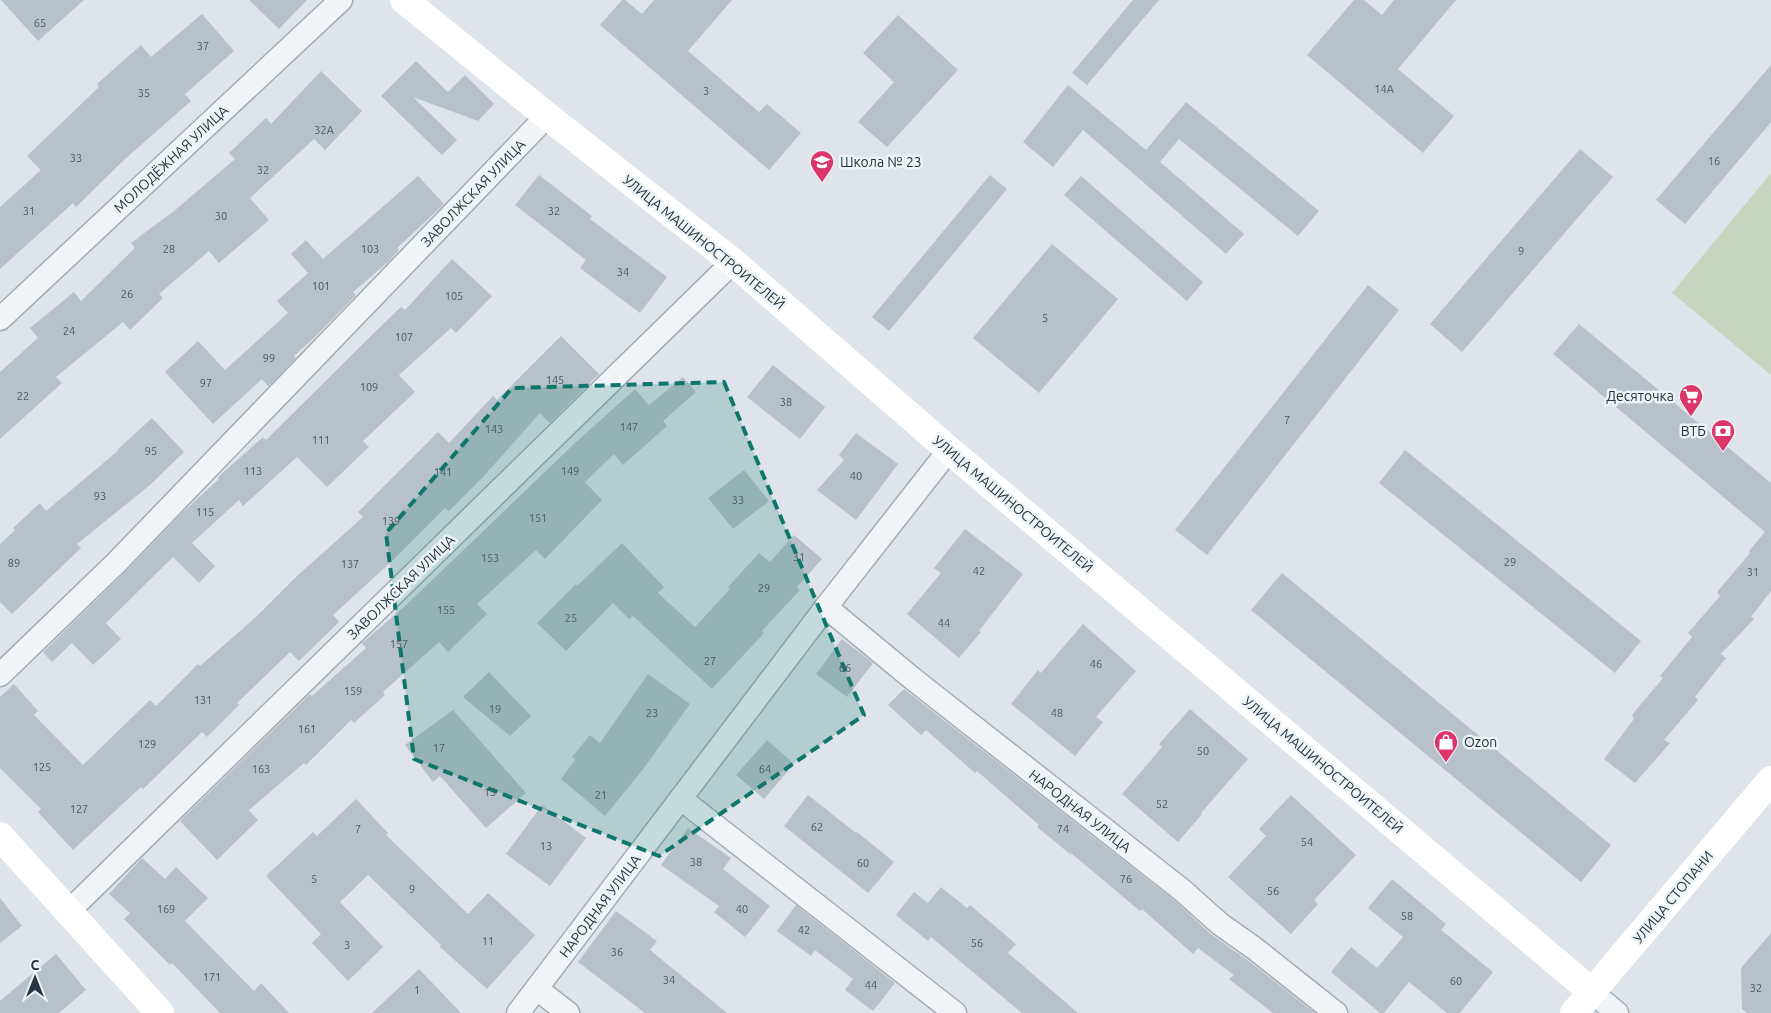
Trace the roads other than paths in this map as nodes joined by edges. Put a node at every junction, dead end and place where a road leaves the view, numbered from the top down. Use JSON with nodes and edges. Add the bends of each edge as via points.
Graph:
{"nodes":[{"id":1,"x":342,"y":0,"type":"edge"},
{"id":2,"x":404,"y":0,"type":"edge"},
{"id":3,"x":547,"y":116,"type":"junction"},
{"id":4,"x":733,"y":262,"type":"junction"},
{"id":5,"x":0,"y":319,"type":"edge"},
{"id":6,"x":949,"y":450,"type":"junction"},
{"id":7,"x":826,"y":607,"type":"junction"},
{"id":8,"x":0,"y":675,"type":"edge"},
{"id":9,"x":1771,"y":780,"type":"edge"},
{"id":10,"x":681,"y":799,"type":"junction"},
{"id":11,"x":0,"y":836,"type":"edge"},
{"id":12,"x":68,"y":911,"type":"junction"},
{"id":13,"x":538,"y":989,"type":"junction"},
{"id":14,"x":1592,"y":992,"type":"junction"},
{"id":15,"x":157,"y":1012,"type":"edge"},
{"id":16,"x":518,"y":1013,"type":"edge"},
{"id":17,"x":568,"y":1013,"type":"edge"},
{"id":18,"x":955,"y":1013,"type":"edge"},
{"id":19,"x":1336,"y":1013,"type":"edge"},
{"id":20,"x":1574,"y":1013,"type":"edge"},
{"id":21,"x":1618,"y":1013,"type":"edge"}],
"edges":[{"from":1,"to":5,"type":"street","name":"МОЛОДЁЖНАЯ УЛИЦА"},
{"from":2,"to":3,"type":"street","name":"УЛИЦА МАШИНОСТРОИТЕЛЕЙ"},
{"from":3,"to":4,"type":"street","name":"УЛИЦА МАШИНОСТРОИТЕЛЕЙ"},
{"from":3,"to":8,"type":"street","name":"ЗАВОЛЖСКАЯ УЛИЦА","via":[[123,556]]},
{"from":4,"to":6,"type":"street","name":"УЛИЦА МАШИНОСТРОИТЕЛЕЙ"},
{"from":4,"to":12,"type":"street","name":"ЗАВОЛЖСКАЯ УЛИЦА"},
{"from":6,"to":7,"type":"street","name":"НАРОДНАЯ УЛИЦА"},
{"from":6,"to":14,"type":"street","name":"УЛИЦА МАШИНОСТРОИТЕЛЕЙ"},
{"from":7,"to":10,"type":"street","name":"НАРОДНАЯ УЛИЦА"},
{"from":7,"to":19,"type":"street","name":"НАРОДНАЯ УЛИЦА","via":[[912,679]]},
{"from":9,"to":14,"type":"street","name":"УЛИЦА СТОПАНИ"},
{"from":10,"to":13,"type":"street","name":"НАРОДНАЯ УЛИЦА"},
{"from":10,"to":18,"type":"street"},
{"from":11,"to":12,"type":"street"},
{"from":12,"to":15,"type":"street"},
{"from":13,"to":16,"type":"street","name":"НАРОДНАЯ УЛИЦА"},
{"from":13,"to":17,"type":"street"},
{"from":14,"to":20,"type":"street","name":"УЛИЦА СТОПАНИ"},
{"from":14,"to":21,"type":"street","name":"УЛИЦА МАШИНОСТРОИТЕЛЕЙ"}]}
